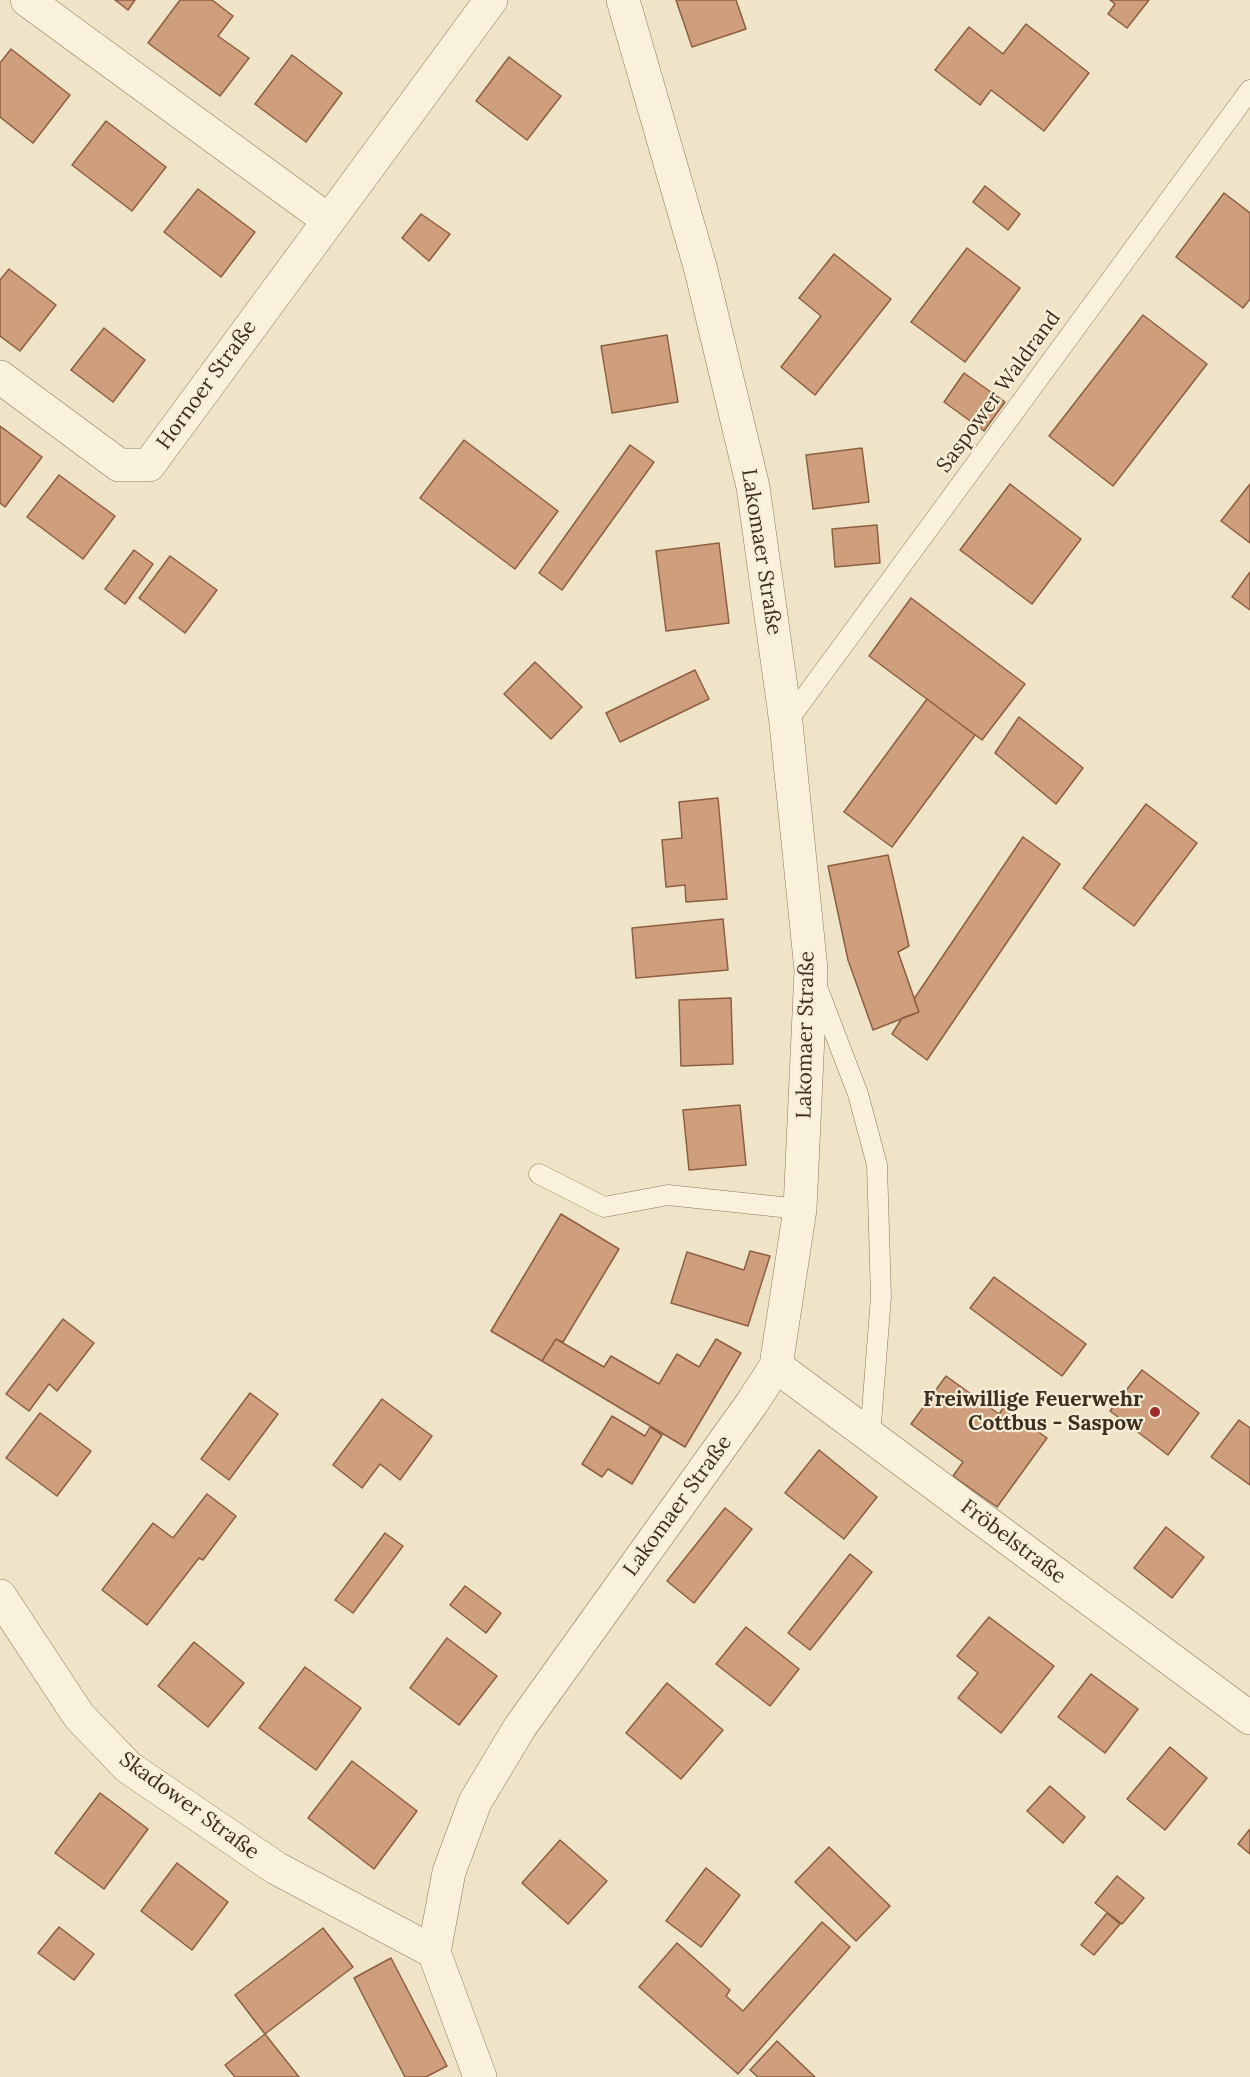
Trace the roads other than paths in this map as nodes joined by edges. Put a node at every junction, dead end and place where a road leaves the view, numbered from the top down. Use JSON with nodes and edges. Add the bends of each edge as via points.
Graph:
{"nodes":[{"id":1,"x":27,"y":0,"type":"edge"},
{"id":2,"x":491,"y":0,"type":"edge"},
{"id":3,"x":623,"y":0,"type":"edge"},
{"id":4,"x":1250,"y":90,"type":"edge"},
{"id":5,"x":328,"y":220,"type":"junction"},
{"id":6,"x":0,"y":377,"type":"edge"},
{"id":7,"x":786,"y":723,"type":"junction"},
{"id":8,"x":811,"y":970,"type":"junction"},
{"id":9,"x":539,"y":1174,"type":"dead end"},
{"id":10,"x":800,"y":1209,"type":"junction"},
{"id":11,"x":776,"y":1366,"type":"junction"},
{"id":12,"x":870,"y":1436,"type":"junction"},
{"id":13,"x":0,"y":1596,"type":"edge"},
{"id":14,"x":1250,"y":1718,"type":"edge"},
{"id":15,"x":434,"y":1952,"type":"junction"},
{"id":16,"x":480,"y":2077,"type":"edge"}],
"edges":[{"from":1,"to":5,"type":"street"},
{"from":2,"to":5,"type":"street","name":"Hornoer Straße"},
{"from":3,"to":7,"type":"street","name":"Lakomaer Straße","via":[[701,270],[753,487]]},
{"from":4,"to":7,"type":"lane","name":"Saspower Waldrand"},
{"from":5,"to":6,"type":"street","name":"Hornoer Straße","via":[[148,465],[119,465]]},
{"from":7,"to":8,"type":"street","name":"Lakomaer Straße"},
{"from":8,"to":10,"type":"street","name":"Lakomaer Straße"},
{"from":8,"to":12,"type":"lane","via":[[858,1094],[877,1165],[881,1297]]},
{"from":9,"to":10,"type":"lane","via":[[603,1207],[668,1195]]},
{"from":10,"to":11,"type":"street","name":"Lakomaer Straße"},
{"from":11,"to":12,"type":"street","name":"Fröbelstraße"},
{"from":11,"to":15,"type":"street","name":"Lakomaer Straße","via":[[520,1727],[475,1802],[449,1872]]},
{"from":12,"to":14,"type":"street","name":"Fröbelstraße"},
{"from":13,"to":15,"type":"street","name":"Skadower Straße","via":[[79,1716],[128,1767],[276,1868]]},
{"from":15,"to":16,"type":"street"}]}
